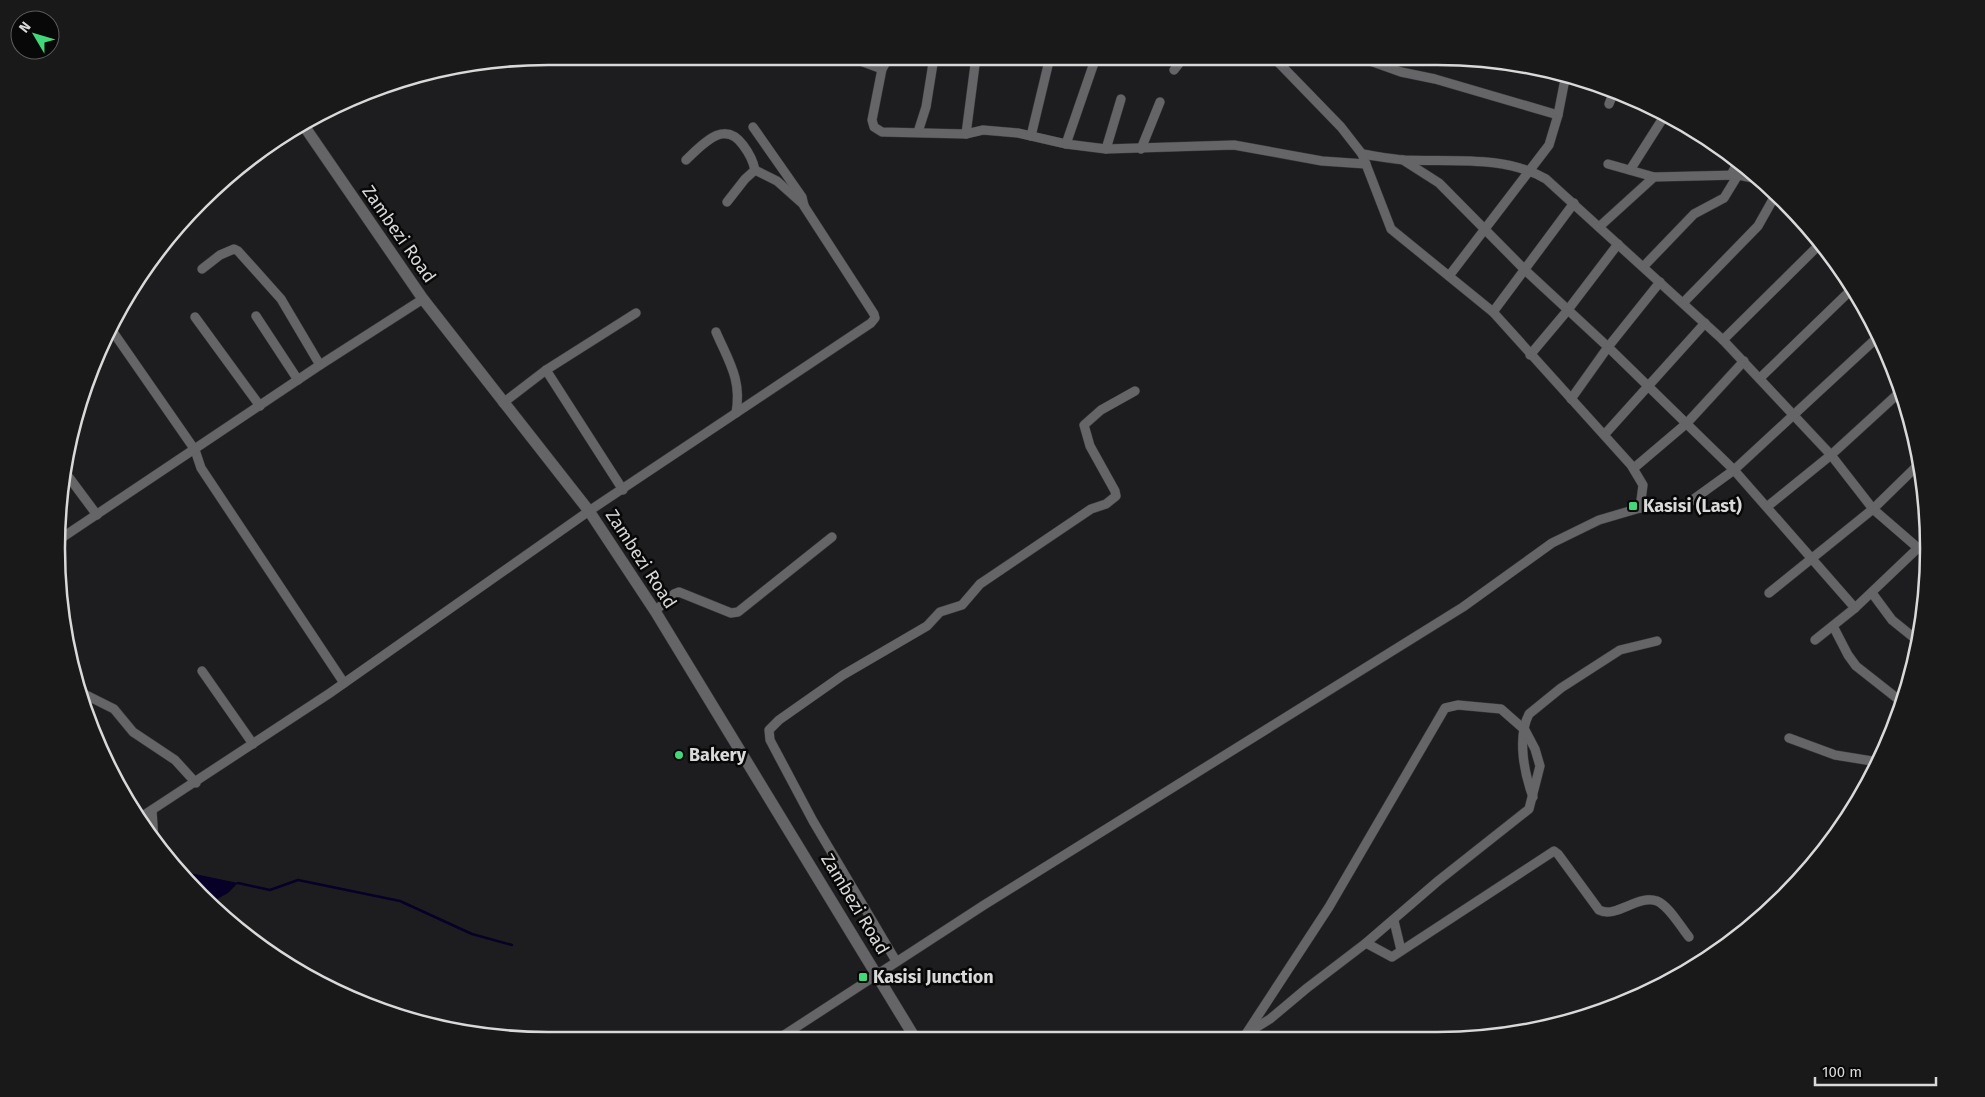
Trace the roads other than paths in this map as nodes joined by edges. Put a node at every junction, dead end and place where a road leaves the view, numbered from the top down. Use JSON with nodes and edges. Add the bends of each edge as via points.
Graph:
{"nodes":[{"id":1,"x":871,"y":65,"type":"edge"},
{"id":2,"x":884,"y":65,"type":"edge"},
{"id":3,"x":933,"y":65,"type":"edge"},
{"id":4,"x":975,"y":65,"type":"edge"},
{"id":5,"x":1048,"y":65,"type":"edge"},
{"id":6,"x":1092,"y":65,"type":"edge"},
{"id":7,"x":1178,"y":65,"type":"edge"},
{"id":8,"x":1281,"y":65,"type":"edge"},
{"id":9,"x":1381,"y":65,"type":"edge"},
{"id":10,"x":882,"y":69,"type":"junction"},
{"id":11,"x":1174,"y":70,"type":"dead end"},
{"id":12,"x":1564,"y":82,"type":"edge"},
{"id":13,"x":1611,"y":98,"type":"edge"},
{"id":14,"x":1121,"y":99,"type":"dead end"},
{"id":15,"x":1160,"y":102,"type":"dead end"},
{"id":16,"x":1609,"y":104,"type":"dead end"},
{"id":17,"x":1558,"y":115,"type":"junction"},
{"id":18,"x":1661,"y":121,"type":"edge"},
{"id":19,"x":753,"y":127,"type":"dead end"},
{"id":20,"x":307,"y":130,"type":"edge"},
{"id":21,"x":918,"y":132,"type":"junction"},
{"id":22,"x":966,"y":134,"type":"junction"},
{"id":23,"x":1031,"y":136,"type":"junction"},
{"id":24,"x":1066,"y":144,"type":"junction"},
{"id":25,"x":1106,"y":149,"type":"junction"},
{"id":26,"x":1141,"y":149,"type":"junction"},
{"id":27,"x":1362,"y":154,"type":"junction"},
{"id":28,"x":686,"y":160,"type":"dead end"},
{"id":29,"x":1403,"y":160,"type":"junction"},
{"id":30,"x":1366,"y":164,"type":"junction"},
{"id":31,"x":1608,"y":164,"type":"dead end"},
{"id":32,"x":1736,"y":169,"type":"edge"},
{"id":33,"x":755,"y":170,"type":"junction"},
{"id":34,"x":1531,"y":170,"type":"junction"},
{"id":35,"x":1630,"y":170,"type":"junction"},
{"id":36,"x":1734,"y":175,"type":"junction"},
{"id":37,"x":1654,"y":177,"type":"junction"},
{"id":38,"x":1745,"y":177,"type":"edge"},
{"id":39,"x":1772,"y":201,"type":"edge"},
{"id":40,"x":728,"y":202,"type":"dead end"},
{"id":41,"x":1574,"y":203,"type":"junction"},
{"id":42,"x":804,"y":206,"type":"junction"},
{"id":43,"x":1599,"y":227,"type":"junction"},
{"id":44,"x":1483,"y":228,"type":"junction"},
{"id":45,"x":1618,"y":244,"type":"junction"},
{"id":46,"x":1815,"y":249,"type":"edge"},
{"id":47,"x":1644,"y":266,"type":"junction"},
{"id":48,"x":202,"y":269,"type":"dead end"},
{"id":49,"x":1524,"y":270,"type":"junction"},
{"id":50,"x":1449,"y":276,"type":"junction"},
{"id":51,"x":1660,"y":282,"type":"junction"},
{"id":52,"x":1847,"y":294,"type":"edge"},
{"id":53,"x":423,"y":299,"type":"junction"},
{"id":54,"x":1683,"y":303,"type":"junction"},
{"id":55,"x":1567,"y":311,"type":"junction"},
{"id":56,"x":1493,"y":312,"type":"junction"},
{"id":57,"x":636,"y":313,"type":"dead end"},
{"id":58,"x":195,"y":316,"type":"dead end"},
{"id":59,"x":256,"y":316,"type":"dead end"},
{"id":60,"x":1705,"y":323,"type":"junction"},
{"id":61,"x":716,"y":332,"type":"dead end"},
{"id":62,"x":115,"y":334,"type":"edge"},
{"id":63,"x":1724,"y":340,"type":"junction"},
{"id":64,"x":1873,"y":342,"type":"edge"},
{"id":65,"x":1608,"y":347,"type":"junction"},
{"id":66,"x":1530,"y":354,"type":"junction"},
{"id":67,"x":1744,"y":361,"type":"junction"},
{"id":68,"x":320,"y":365,"type":"junction"},
{"id":69,"x":546,"y":370,"type":"junction"},
{"id":70,"x":1760,"y":378,"type":"junction"},
{"id":71,"x":298,"y":380,"type":"junction"},
{"id":72,"x":1649,"y":386,"type":"junction"},
{"id":73,"x":1135,"y":391,"type":"dead end"},
{"id":74,"x":1895,"y":396,"type":"edge"},
{"id":75,"x":1571,"y":399,"type":"junction"},
{"id":76,"x":503,"y":403,"type":"junction"},
{"id":77,"x":260,"y":406,"type":"junction"},
{"id":78,"x":736,"y":413,"type":"junction"},
{"id":79,"x":1795,"y":415,"type":"junction"},
{"id":80,"x":1686,"y":423,"type":"junction"},
{"id":81,"x":1605,"y":434,"type":"junction"},
{"id":82,"x":195,"y":450,"type":"junction"},
{"id":83,"x":1831,"y":455,"type":"junction"},
{"id":84,"x":1634,"y":468,"type":"junction"},
{"id":85,"x":1913,"y":469,"type":"edge"},
{"id":86,"x":1734,"y":470,"type":"junction"},
{"id":87,"x":70,"y":479,"type":"edge"},
{"id":88,"x":623,"y":490,"type":"junction"},
{"id":89,"x":1768,"y":506,"type":"junction"},
{"id":90,"x":1640,"y":508,"type":"junction"},
{"id":91,"x":1873,"y":509,"type":"junction"},
{"id":92,"x":589,"y":511,"type":"junction"},
{"id":93,"x":97,"y":515,"type":"junction"},
{"id":94,"x":65,"y":536,"type":"edge"},
{"id":95,"x":832,"y":537,"type":"dead end"},
{"id":96,"x":1920,"y":546,"type":"edge"},
{"id":97,"x":1920,"y":551,"type":"edge"},
{"id":98,"x":1812,"y":560,"type":"junction"},
{"id":99,"x":1769,"y":593,"type":"dead end"},
{"id":100,"x":1872,"y":594,"type":"junction"},
{"id":101,"x":1856,"y":608,"type":"junction"},
{"id":102,"x":655,"y":611,"type":"junction"},
{"id":103,"x":1833,"y":626,"type":"junction"},
{"id":104,"x":1912,"y":636,"type":"edge"},
{"id":105,"x":1657,"y":640,"type":"dead end"},
{"id":106,"x":1815,"y":640,"type":"dead end"},
{"id":107,"x":202,"y":671,"type":"dead end"},
{"id":108,"x":344,"y":683,"type":"junction"},
{"id":109,"x":89,"y":697,"type":"edge"},
{"id":110,"x":1896,"y":698,"type":"edge"},
{"id":111,"x":1525,"y":730,"type":"junction"},
{"id":112,"x":1789,"y":738,"type":"dead end"},
{"id":113,"x":253,"y":744,"type":"junction"},
{"id":114,"x":1870,"y":761,"type":"edge"},
{"id":115,"x":196,"y":783,"type":"junction"},
{"id":116,"x":1533,"y":797,"type":"junction"},
{"id":117,"x":152,"y":810,"type":"junction"},
{"id":118,"x":145,"y":815,"type":"edge"},
{"id":119,"x":153,"y":827,"type":"edge"},
{"id":120,"x":1394,"y":921,"type":"junction"},
{"id":121,"x":1689,"y":937,"type":"dead end"},
{"id":122,"x":1366,"y":943,"type":"junction"},
{"id":123,"x":1401,"y":950,"type":"junction"},
{"id":124,"x":896,"y":961,"type":"junction"},
{"id":125,"x":877,"y":975,"type":"junction"},
{"id":126,"x":789,"y":1032,"type":"edge"},
{"id":127,"x":911,"y":1032,"type":"edge"},
{"id":128,"x":1248,"y":1032,"type":"edge"},
{"id":129,"x":1250,"y":1032,"type":"edge"}],
"edges":[{"from":1,"to":10,"type":"street"},
{"from":2,"to":10,"type":"street"},
{"from":3,"to":21,"type":"street"},
{"from":4,"to":22,"type":"street"},
{"from":5,"to":23,"type":"street"},
{"from":6,"to":24,"type":"street"},
{"from":7,"to":11,"type":"street"},
{"from":8,"to":27,"type":"street","via":[[1341,127]]},
{"from":9,"to":17,"type":"street"},
{"from":10,"to":21,"type":"street","via":[[872,120],[874,126],[882,132]]},
{"from":12,"to":17,"type":"street"},
{"from":13,"to":16,"type":"street"},
{"from":14,"to":25,"type":"street"},
{"from":15,"to":26,"type":"street"},
{"from":17,"to":34,"type":"street","via":[[1552,138]]},
{"from":18,"to":35,"type":"street"},
{"from":19,"to":42,"type":"street","via":[[802,197]]},
{"from":20,"to":53,"type":"main road","name":"Zambezi Road"},
{"from":21,"to":22,"type":"street"},
{"from":22,"to":23,"type":"street","via":[[983,130]]},
{"from":23,"to":24,"type":"street"},
{"from":24,"to":25,"type":"street"},
{"from":25,"to":26,"type":"street"},
{"from":26,"to":30,"type":"street","via":[[1234,145],[1322,161]]},
{"from":27,"to":29,"type":"street"},
{"from":27,"to":30,"type":"street"},
{"from":28,"to":33,"type":"street","via":[[705,142],[726,133],[733,134],[750,154]]},
{"from":29,"to":34,"type":"street","via":[[1486,163]]},
{"from":29,"to":44,"type":"street","via":[[1435,180]]},
{"from":30,"to":50,"type":"street","via":[[1391,228]]},
{"from":31,"to":35,"type":"street"},
{"from":32,"to":36,"type":"street"},
{"from":33,"to":40,"type":"street"},
{"from":33,"to":42,"type":"street","via":[[777,181]]},
{"from":34,"to":41,"type":"street"},
{"from":34,"to":44,"type":"street"},
{"from":35,"to":37,"type":"street"},
{"from":36,"to":37,"type":"street"},
{"from":36,"to":38,"type":"street"},
{"from":36,"to":47,"type":"street","via":[[1724,198],[1694,214]]},
{"from":37,"to":43,"type":"street"},
{"from":39,"to":54,"type":"street","via":[[1758,226]]},
{"from":41,"to":43,"type":"street"},
{"from":41,"to":49,"type":"street"},
{"from":42,"to":78,"type":"street","via":[[875,318]]},
{"from":43,"to":45,"type":"street"},
{"from":44,"to":49,"type":"street"},
{"from":44,"to":50,"type":"street"},
{"from":45,"to":47,"type":"street"},
{"from":45,"to":55,"type":"street"},
{"from":46,"to":63,"type":"street"},
{"from":47,"to":51,"type":"street"},
{"from":48,"to":68,"type":"street","via":[[220,255],[234,249],[238,251],[281,299]]},
{"from":49,"to":55,"type":"street"},
{"from":49,"to":56,"type":"street"},
{"from":50,"to":56,"type":"street"},
{"from":51,"to":54,"type":"street"},
{"from":51,"to":65,"type":"street"},
{"from":52,"to":70,"type":"street"},
{"from":53,"to":68,"type":"street"},
{"from":53,"to":76,"type":"main road","name":"Zambezi Road"},
{"from":54,"to":60,"type":"street"},
{"from":55,"to":65,"type":"street"},
{"from":55,"to":66,"type":"street"},
{"from":56,"to":66,"type":"street"},
{"from":57,"to":69,"type":"street"},
{"from":58,"to":77,"type":"street"},
{"from":59,"to":71,"type":"street"},
{"from":60,"to":63,"type":"street"},
{"from":60,"to":72,"type":"street"},
{"from":61,"to":78,"type":"street","via":[[736,375]]},
{"from":62,"to":82,"type":"street"},
{"from":63,"to":67,"type":"street"},
{"from":64,"to":79,"type":"street"},
{"from":65,"to":72,"type":"street"},
{"from":65,"to":75,"type":"street"},
{"from":66,"to":75,"type":"street"},
{"from":67,"to":70,"type":"street"},
{"from":67,"to":80,"type":"street"},
{"from":68,"to":71,"type":"street"},
{"from":69,"to":76,"type":"street"},
{"from":69,"to":88,"type":"street"},
{"from":70,"to":79,"type":"street"},
{"from":71,"to":77,"type":"street"},
{"from":72,"to":80,"type":"street"},
{"from":72,"to":81,"type":"street"},
{"from":73,"to":124,"type":"street","via":[[1101,410],[1084,425],[1090,446],[1115,491],[1116,496],[1112,500],[1076,518],[980,584],[962,605],[940,612],[927,626],[843,675],[778,720],[769,730],[770,740],[795,788]]},
{"from":74,"to":83,"type":"street"},
{"from":75,"to":81,"type":"street"},
{"from":76,"to":92,"type":"main road","name":"Zambezi Road"},
{"from":77,"to":82,"type":"street"},
{"from":78,"to":88,"type":"street"},
{"from":79,"to":83,"type":"street"},
{"from":79,"to":86,"type":"street"},
{"from":80,"to":84,"type":"street"},
{"from":80,"to":86,"type":"street"},
{"from":81,"to":84,"type":"street"},
{"from":82,"to":93,"type":"street"},
{"from":82,"to":108,"type":"street","via":[[201,468]]},
{"from":83,"to":89,"type":"street"},
{"from":83,"to":91,"type":"street"},
{"from":84,"to":90,"type":"street","via":[[1643,485]]},
{"from":85,"to":91,"type":"street"},
{"from":86,"to":89,"type":"street"},
{"from":86,"to":90,"type":"street","via":[[1684,506]]},
{"from":87,"to":93,"type":"street"},
{"from":88,"to":92,"type":"street"},
{"from":89,"to":98,"type":"street"},
{"from":90,"to":124,"type":"street","via":[[1599,520],[1552,543],[1463,607],[1336,688],[1302,706]]},
{"from":91,"to":96,"type":"street"},
{"from":91,"to":98,"type":"street"},
{"from":92,"to":102,"type":"main road","name":"Zambezi Road"},
{"from":92,"to":108,"type":"street"},
{"from":93,"to":94,"type":"street"},
{"from":95,"to":102,"type":"street","via":[[738,612],[731,613],[679,592]]},
{"from":97,"to":100,"type":"street"},
{"from":98,"to":99,"type":"street"},
{"from":98,"to":101,"type":"street"},
{"from":100,"to":101,"type":"street"},
{"from":100,"to":104,"type":"street","via":[[1892,620]]},
{"from":101,"to":103,"type":"street"},
{"from":102,"to":125,"type":"main road","name":"Zambezi Road"},
{"from":103,"to":106,"type":"street"},
{"from":103,"to":110,"type":"street","via":[[1856,666]]},
{"from":105,"to":111,"type":"street","via":[[1620,650],[1561,688],[1529,714]]},
{"from":107,"to":113,"type":"street"},
{"from":108,"to":113,"type":"street"},
{"from":109,"to":115,"type":"street","via":[[114,709],[133,732],[175,760]]},
{"from":111,"to":116,"type":"street","via":[[1524,763]]},
{"from":111,"to":116,"type":"street","via":[[1540,766]]},
{"from":111,"to":128,"type":"street","via":[[1501,708],[1458,705],[1444,708],[1368,842]]},
{"from":112,"to":114,"type":"street","via":[[1835,756]]},
{"from":113,"to":115,"type":"street"},
{"from":115,"to":117,"type":"street"},
{"from":116,"to":120,"type":"street","via":[[1529,810],[1519,819],[1438,881]]},
{"from":117,"to":118,"type":"street"},
{"from":117,"to":119,"type":"street"},
{"from":120,"to":122,"type":"street"},
{"from":120,"to":123,"type":"street"},
{"from":121,"to":123,"type":"street","via":[[1663,904],[1656,901],[1649,899],[1607,912],[1599,910],[1554,851]]},
{"from":122,"to":123,"type":"street","via":[[1392,957]]},
{"from":122,"to":129,"type":"street"},
{"from":124,"to":125,"type":"street"},
{"from":125,"to":126,"type":"street"},
{"from":125,"to":127,"type":"main road","name":"Zambezi Road"}]}
